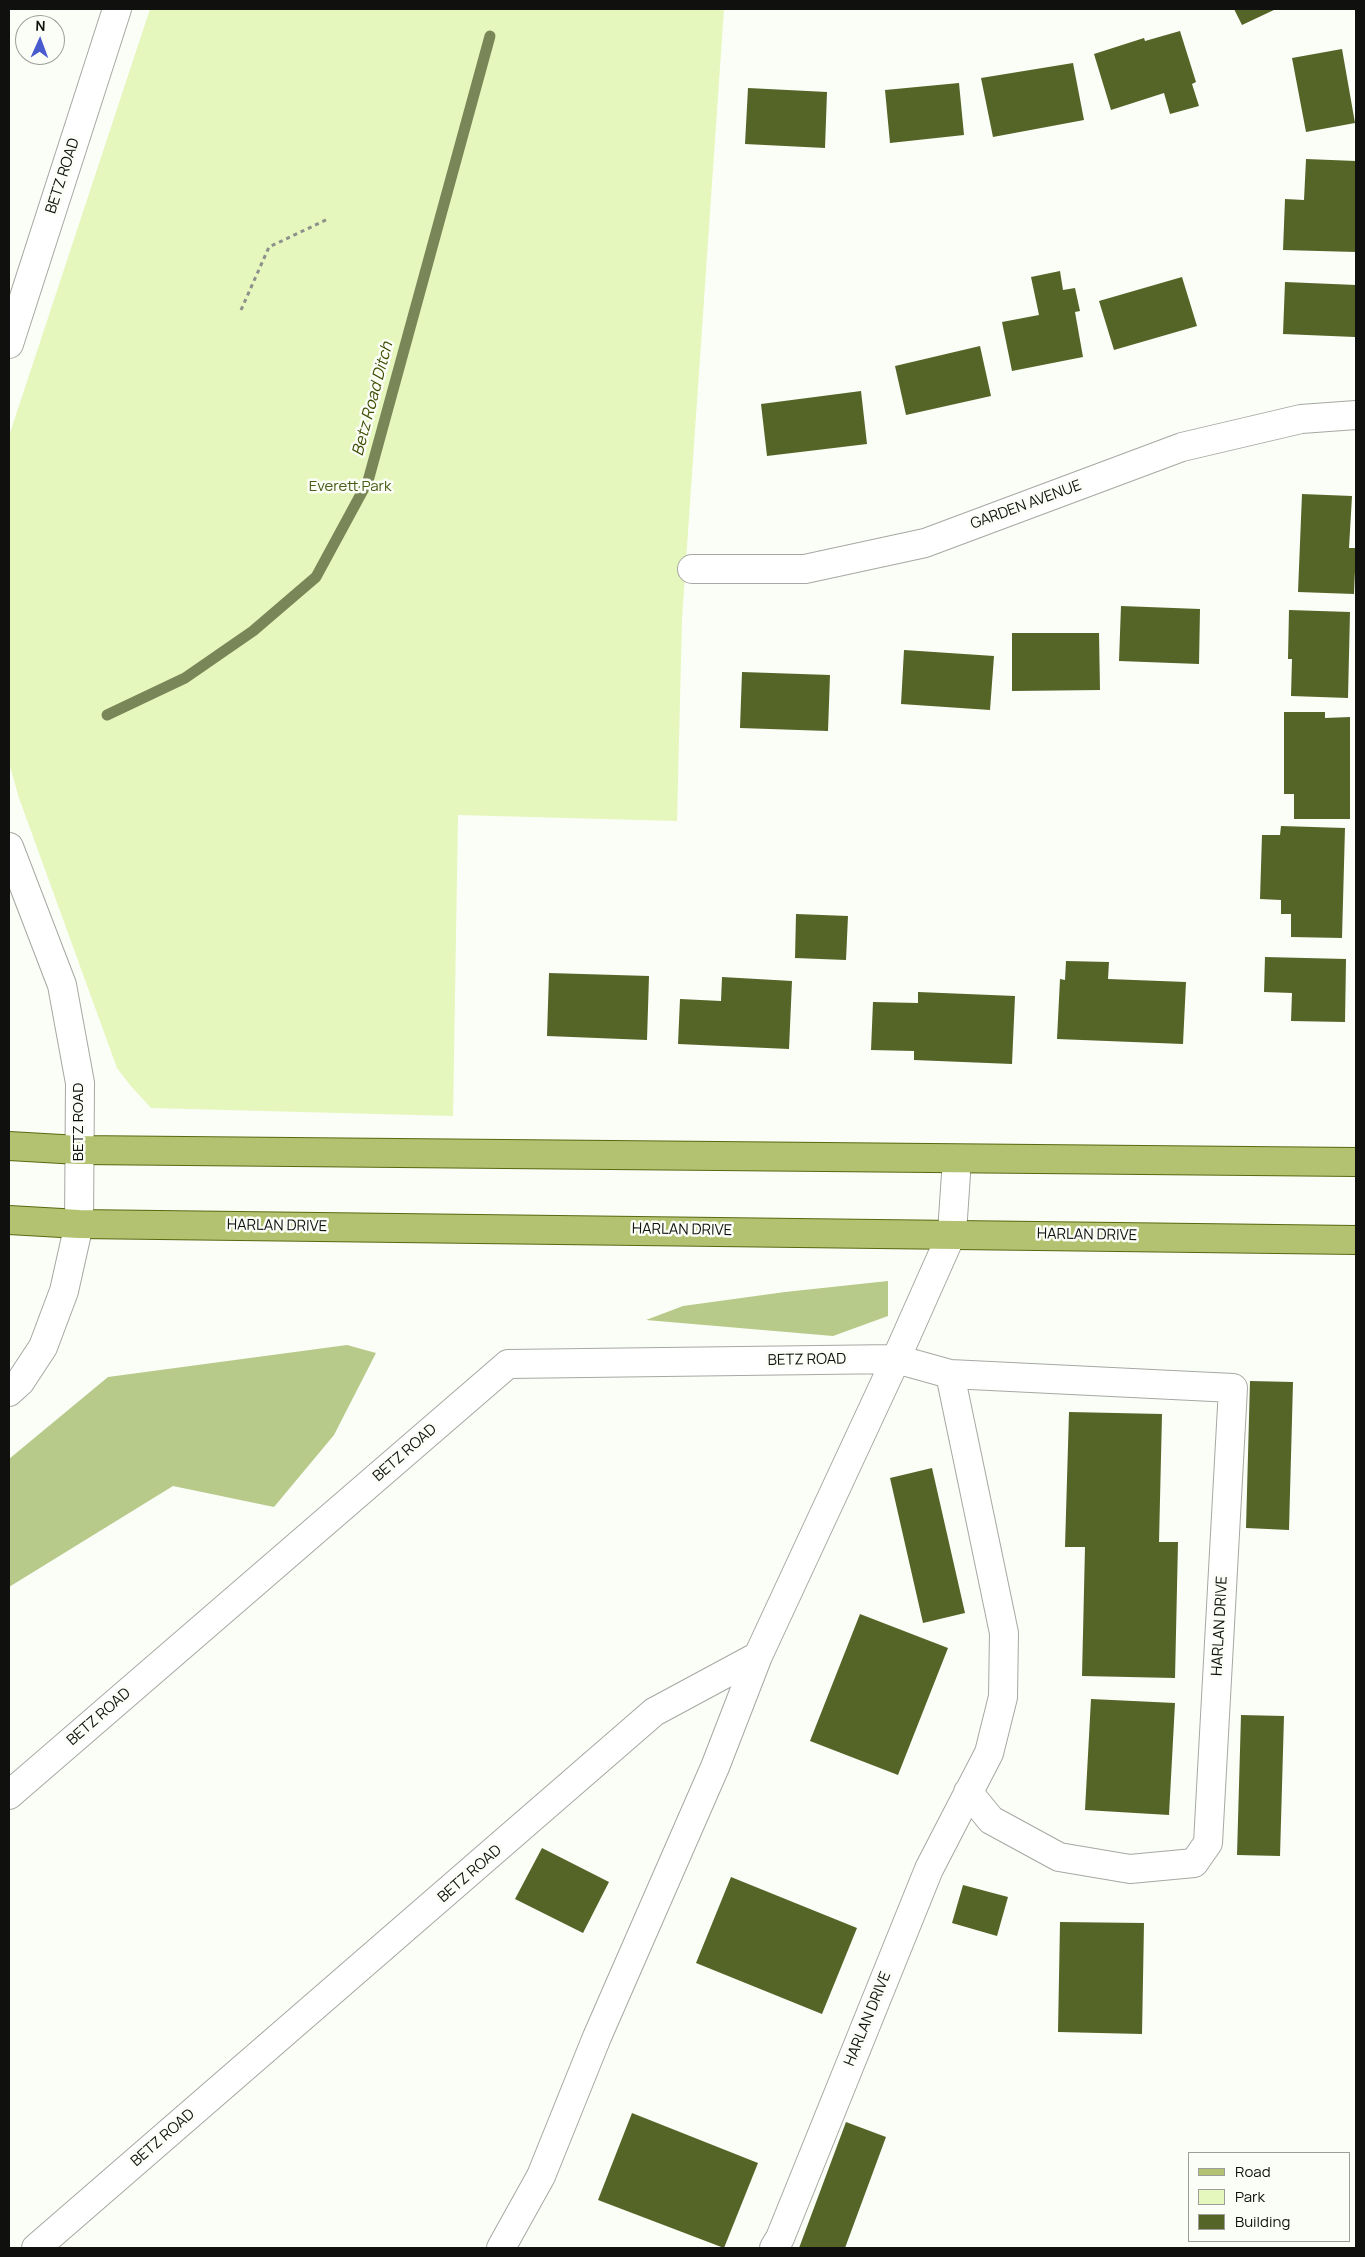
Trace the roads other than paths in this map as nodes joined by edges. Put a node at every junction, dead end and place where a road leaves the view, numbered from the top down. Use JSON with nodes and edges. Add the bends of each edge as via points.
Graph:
{"nodes":[{"id":1,"x":117,"y":9,"type":"edge"},
{"id":2,"x":14,"y":311,"type":"edge"},
{"id":3,"x":9,"y":344,"type":"edge"},
{"id":4,"x":1356,"y":415,"type":"edge"},
{"id":5,"x":692,"y":568,"type":"dead end"},
{"id":6,"x":9,"y":847,"type":"edge"},
{"id":7,"x":9,"y":1138,"type":"edge"},
{"id":8,"x":9,"y":1146,"type":"edge"},
{"id":9,"x":79,"y":1150,"type":"junction"},
{"id":10,"x":957,"y":1159,"type":"junction"},
{"id":11,"x":1356,"y":1162,"type":"edge"},
{"id":12,"x":9,"y":1220,"type":"edge"},
{"id":13,"x":79,"y":1224,"type":"junction"},
{"id":14,"x":9,"y":1226,"type":"edge"},
{"id":15,"x":952,"y":1233,"type":"junction"},
{"id":16,"x":1356,"y":1240,"type":"edge"},
{"id":17,"x":896,"y":1359,"type":"junction"},
{"id":18,"x":950,"y":1374,"type":"junction"},
{"id":19,"x":9,"y":1392,"type":"edge"},
{"id":20,"x":758,"y":1656,"type":"junction"},
{"id":21,"x":968,"y":1792,"type":"junction"},
{"id":22,"x":9,"y":1795,"type":"edge"},
{"id":23,"x":36,"y":2248,"type":"edge"},
{"id":24,"x":501,"y":2248,"type":"edge"},
{"id":25,"x":774,"y":2248,"type":"edge"}],
"edges":[{"from":1,"to":2,"type":"street","name":"BETZ ROAD"},
{"from":2,"to":3,"type":"street","name":"BETZ ROAD"},
{"from":4,"to":5,"type":"street","name":"GARDEN AVENUE","via":[[1301,419],[1182,447],[925,542],[805,568]]},
{"from":6,"to":9,"type":"street","name":"BETZ ROAD","via":[[62,985],[80,1083]]},
{"from":7,"to":9,"type":"main road"},
{"from":8,"to":9,"type":"main road"},
{"from":9,"to":10,"type":"main road"},
{"from":9,"to":13,"type":"street","name":"BETZ ROAD"},
{"from":10,"to":11,"type":"main road"},
{"from":10,"to":15,"type":"street"},
{"from":12,"to":13,"type":"main road","name":"HARLAN DRIVE"},
{"from":13,"to":14,"type":"main road"},
{"from":13,"to":15,"type":"main road","name":"HARLAN DRIVE"},
{"from":13,"to":19,"type":"street","name":"BETZ ROAD","via":[[64,1291],[43,1347],[20,1382]]},
{"from":15,"to":16,"type":"main road","name":"HARLAN DRIVE"},
{"from":15,"to":17,"type":"street"},
{"from":17,"to":18,"type":"street","name":"HARLAN DRIVE"},
{"from":17,"to":20,"type":"street"},
{"from":17,"to":22,"type":"street","name":"BETZ ROAD","via":[[508,1364]]},
{"from":18,"to":21,"type":"street","name":"HARLAN DRIVE","via":[[1004,1632],[1003,1697],[989,1753]]},
{"from":18,"to":21,"type":"street","name":"HARLAN DRIVE","via":[[1233,1388],[1208,1843],[1199,1857],[1194,1863],[1130,1869],[1059,1857],[991,1820]]},
{"from":20,"to":23,"type":"street","name":"BETZ ROAD","via":[[654,1712]]},
{"from":20,"to":24,"type":"street","via":[[716,1767],[597,2037],[540,2176]]},
{"from":21,"to":25,"type":"street","name":"HARLAN DRIVE","via":[[928,1869]]}]}
